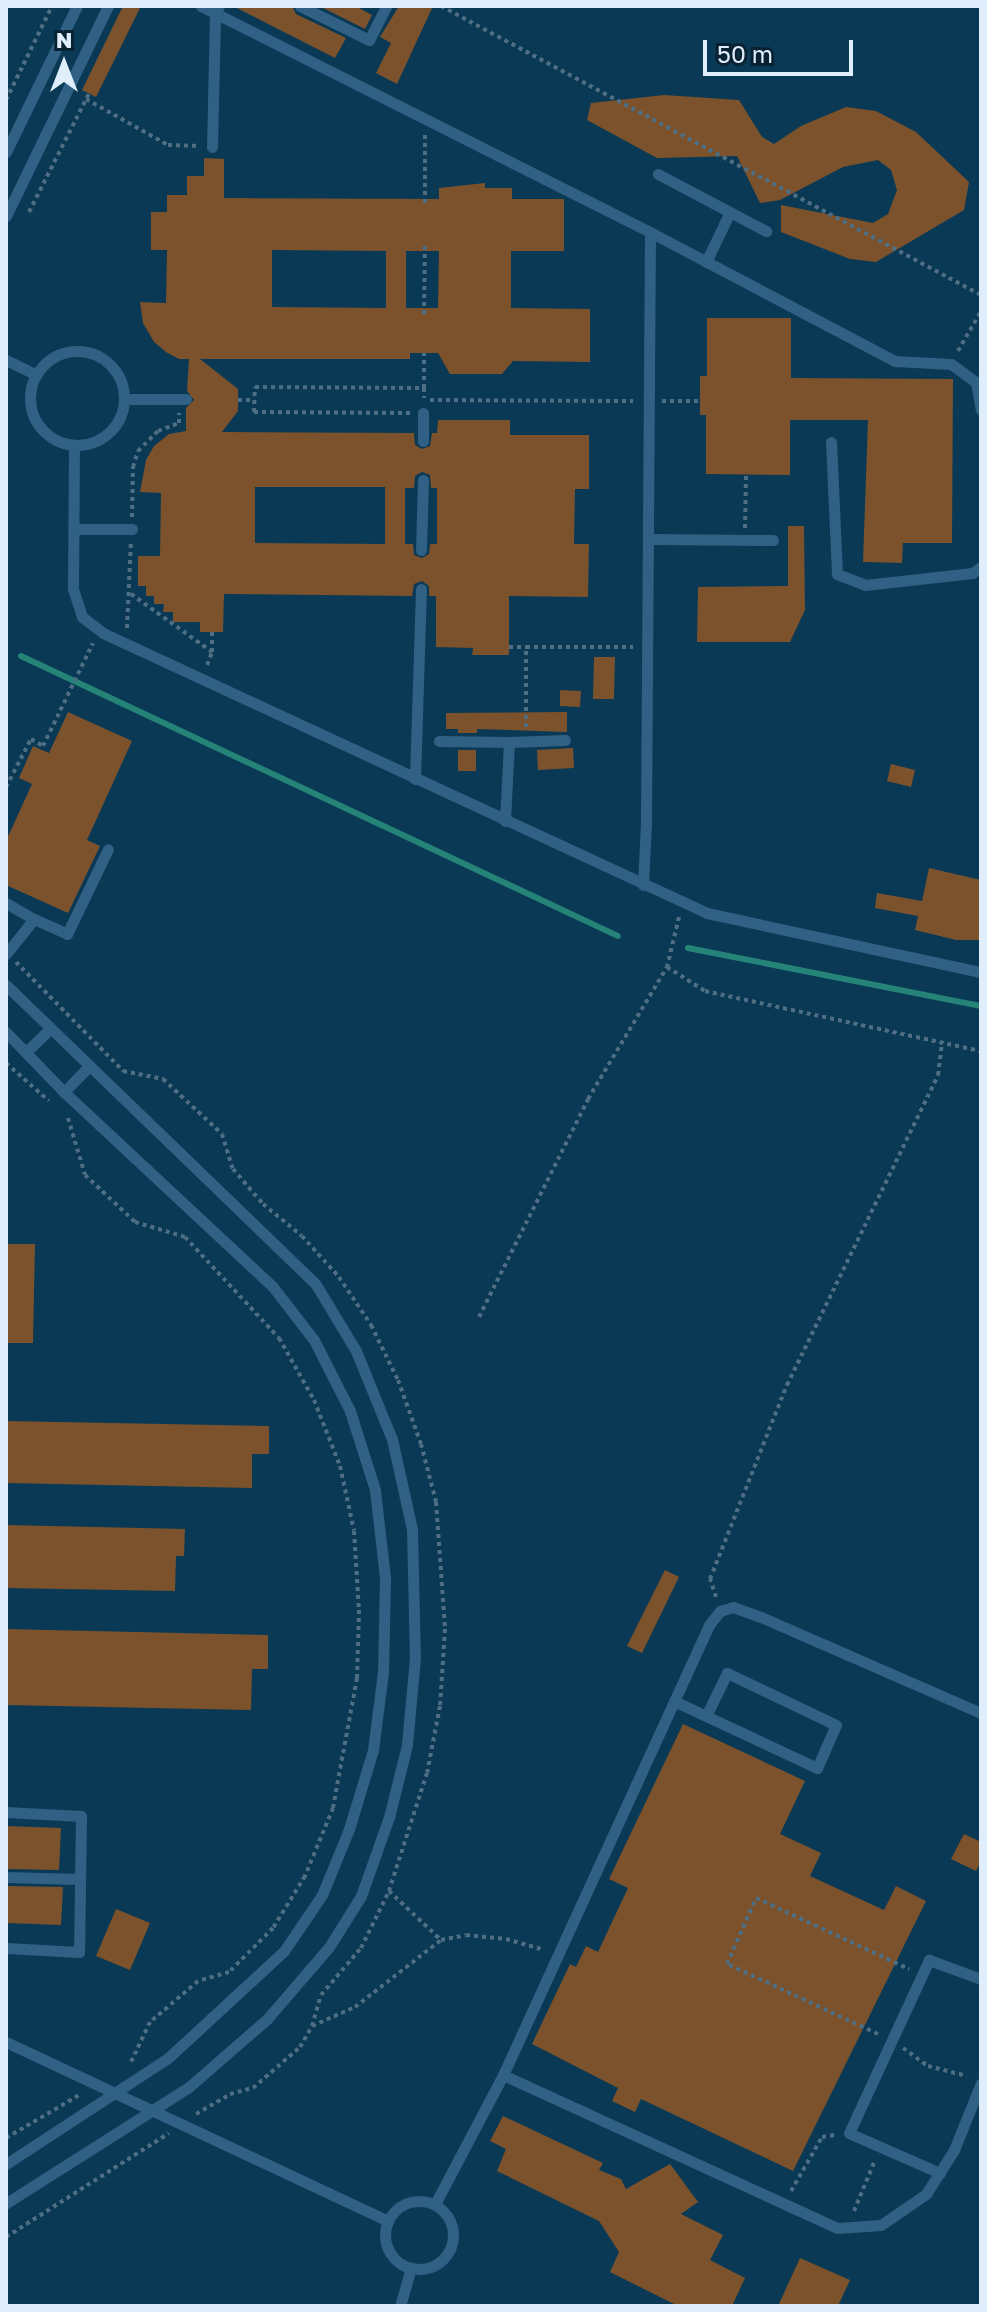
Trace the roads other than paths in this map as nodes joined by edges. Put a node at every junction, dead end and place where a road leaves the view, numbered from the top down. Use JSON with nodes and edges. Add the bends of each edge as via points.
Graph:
{"nodes":[{"id":1,"x":77,"y":6,"type":"edge"},
{"id":2,"x":108,"y":6,"type":"edge"},
{"id":3,"x":201,"y":6,"type":"edge"},
{"id":4,"x":300,"y":6,"type":"edge"},
{"id":5,"x":386,"y":6,"type":"edge"},
{"id":6,"x":217,"y":10,"type":"edge"},
{"id":7,"x":212,"y":147,"type":"road end"},
{"id":8,"x":6,"y":152,"type":"edge"},
{"id":9,"x":658,"y":174,"type":"dead end"},
{"id":10,"x":730,"y":212,"type":"junction"},
{"id":11,"x":6,"y":216,"type":"edge"},
{"id":12,"x":766,"y":231,"type":"dead end"},
{"id":13,"x":650,"y":232,"type":"junction"},
{"id":14,"x":706,"y":262,"type":"junction"},
{"id":15,"x":6,"y":360,"type":"edge"},
{"id":16,"x":37,"y":375,"type":"junction"},
{"id":17,"x":124,"y":399,"type":"junction"},
{"id":18,"x":183,"y":399,"type":"road end"},
{"id":19,"x":981,"y":410,"type":"edge"},
{"id":20,"x":423,"y":413,"type":"dead end"},
{"id":21,"x":423,"y":441,"type":"dead end"},
{"id":22,"x":831,"y":442,"type":"dead end"},
{"id":23,"x":74,"y":446,"type":"junction"},
{"id":24,"x":423,"y":480,"type":"dead end"},
{"id":25,"x":74,"y":529,"type":"junction"},
{"id":26,"x":132,"y":529,"type":"road end"},
{"id":27,"x":648,"y":539,"type":"junction"},
{"id":28,"x":773,"y":540,"type":"dead end"},
{"id":29,"x":421,"y":550,"type":"dead end"},
{"id":30,"x":981,"y":567,"type":"edge"},
{"id":31,"x":421,"y":589,"type":"dead end"},
{"id":32,"x":565,"y":740,"type":"dead end"},
{"id":33,"x":439,"y":741,"type":"dead end"},
{"id":34,"x":509,"y":742,"type":"junction"},
{"id":35,"x":415,"y":779,"type":"junction"},
{"id":36,"x":505,"y":821,"type":"junction"},
{"id":37,"x":108,"y":849,"type":"dead end"},
{"id":38,"x":643,"y":885,"type":"junction"},
{"id":39,"x":6,"y":903,"type":"edge"},
{"id":40,"x":34,"y":919,"type":"junction"},
{"id":41,"x":6,"y":954,"type":"edge"},
{"id":42,"x":981,"y":972,"type":"edge"},
{"id":43,"x":6,"y":985,"type":"edge"},
{"id":44,"x":50,"y":1029,"type":"junction"},
{"id":45,"x":6,"y":1032,"type":"edge"},
{"id":46,"x":26,"y":1052,"type":"junction"},
{"id":47,"x":88,"y":1067,"type":"junction"},
{"id":48,"x":64,"y":1092,"type":"junction"},
{"id":49,"x":674,"y":1701,"type":"junction"},
{"id":50,"x":981,"y":1713,"type":"edge"},
{"id":51,"x":706,"y":1716,"type":"junction"},
{"id":52,"x":6,"y":1812,"type":"edge"},
{"id":53,"x":6,"y":1877,"type":"edge"},
{"id":54,"x":80,"y":1879,"type":"junction"},
{"id":55,"x":6,"y":1948,"type":"edge"},
{"id":56,"x":981,"y":1979,"type":"edge"},
{"id":57,"x":6,"y":2042,"type":"edge"},
{"id":58,"x":503,"y":2075,"type":"junction"},
{"id":59,"x":981,"y":2082,"type":"edge"},
{"id":60,"x":116,"y":2093,"type":"junction"},
{"id":61,"x":152,"y":2111,"type":"junction"},
{"id":62,"x":6,"y":2164,"type":"edge"},
{"id":63,"x":940,"y":2173,"type":"junction"},
{"id":64,"x":6,"y":2203,"type":"edge"},
{"id":65,"x":435,"y":2204,"type":"junction"},
{"id":66,"x":388,"y":2221,"type":"junction"},
{"id":67,"x":411,"y":2268,"type":"junction"},
{"id":68,"x":400,"y":2306,"type":"edge"}],
"edges":[{"from":1,"to":8,"type":"lane"},
{"from":2,"to":11,"type":"lane"},
{"from":3,"to":6,"type":"lane"},
{"from":4,"to":5,"type":"lane","via":[[369,40]]},
{"from":6,"to":7,"type":"lane"},
{"from":6,"to":13,"type":"lane"},
{"from":9,"to":10,"type":"lane"},
{"from":10,"to":12,"type":"lane"},
{"from":10,"to":14,"type":"lane"},
{"from":13,"to":14,"type":"lane"},
{"from":13,"to":27,"type":"lane"},
{"from":14,"to":19,"type":"lane","via":[[895,361],[951,364],[976,382]]},
{"from":15,"to":16,"type":"lane"},
{"from":16,"to":17,"type":"lane","via":[[48,361],[69,352],[92,353],[111,365],[123,384]]},
{"from":16,"to":23,"type":"lane","via":[[30,401],[37,423],[53,439]]},
{"from":17,"to":18,"type":"lane"},
{"from":17,"to":23,"type":"lane","via":[[115,428],[97,442]]},
{"from":20,"to":21,"type":"lane"},
{"from":22,"to":30,"type":"lane","via":[[837,574],[865,585],[972,573]]},
{"from":23,"to":25,"type":"lane"},
{"from":24,"to":29,"type":"lane"},
{"from":25,"to":26,"type":"lane"},
{"from":25,"to":35,"type":"lane","via":[[73,589],[82,617],[99,630]]},
{"from":27,"to":28,"type":"lane"},
{"from":27,"to":38,"type":"lane"},
{"from":31,"to":35,"type":"lane"},
{"from":32,"to":34,"type":"lane"},
{"from":33,"to":34,"type":"lane"},
{"from":34,"to":36,"type":"lane"},
{"from":35,"to":36,"type":"lane"},
{"from":36,"to":38,"type":"lane"},
{"from":37,"to":40,"type":"lane","via":[[67,934]]},
{"from":38,"to":42,"type":"lane","via":[[707,913]]},
{"from":39,"to":40,"type":"lane"},
{"from":40,"to":41,"type":"lane"},
{"from":43,"to":44,"type":"lane"},
{"from":44,"to":46,"type":"lane"},
{"from":44,"to":47,"type":"lane"},
{"from":45,"to":46,"type":"lane"},
{"from":46,"to":48,"type":"lane"},
{"from":47,"to":48,"type":"lane"},
{"from":47,"to":61,"type":"lane","via":[[315,1283],[356,1351],[392,1439],[412,1529],[415,1658],[407,1745],[361,1896],[329,1947],[267,2019],[189,2087]]},
{"from":48,"to":60,"type":"lane","via":[[273,1287],[314,1340],[350,1411],[375,1490],[385,1578],[383,1672],[373,1750],[322,1895],[284,1951],[168,2058]]},
{"from":49,"to":50,"type":"lane","via":[[709,1625],[720,1611],[733,1607]]},
{"from":49,"to":51,"type":"lane"},
{"from":49,"to":58,"type":"lane"},
{"from":51,"to":51,"type":"lane","via":[[817,1768],[836,1725],[727,1673]]},
{"from":52,"to":54,"type":"lane","via":[[81,1816]]},
{"from":53,"to":54,"type":"lane"},
{"from":54,"to":55,"type":"lane","via":[[79,1952]]},
{"from":56,"to":63,"type":"lane","via":[[929,1960],[849,2133]]},
{"from":57,"to":60,"type":"lane"},
{"from":58,"to":63,"type":"lane","via":[[837,2228],[881,2225],[926,2194]]},
{"from":58,"to":65,"type":"lane"},
{"from":59,"to":63,"type":"lane"},
{"from":60,"to":61,"type":"lane"},
{"from":60,"to":62,"type":"lane"},
{"from":61,"to":64,"type":"lane"},
{"from":61,"to":66,"type":"lane"},
{"from":65,"to":66,"type":"lane","via":[[405,2203]]},
{"from":65,"to":67,"type":"lane","via":[[447,2214],[453,2243],[433,2266]]},
{"from":66,"to":67,"type":"lane","via":[[385,2242],[391,2256]]},
{"from":67,"to":68,"type":"lane"}]}
